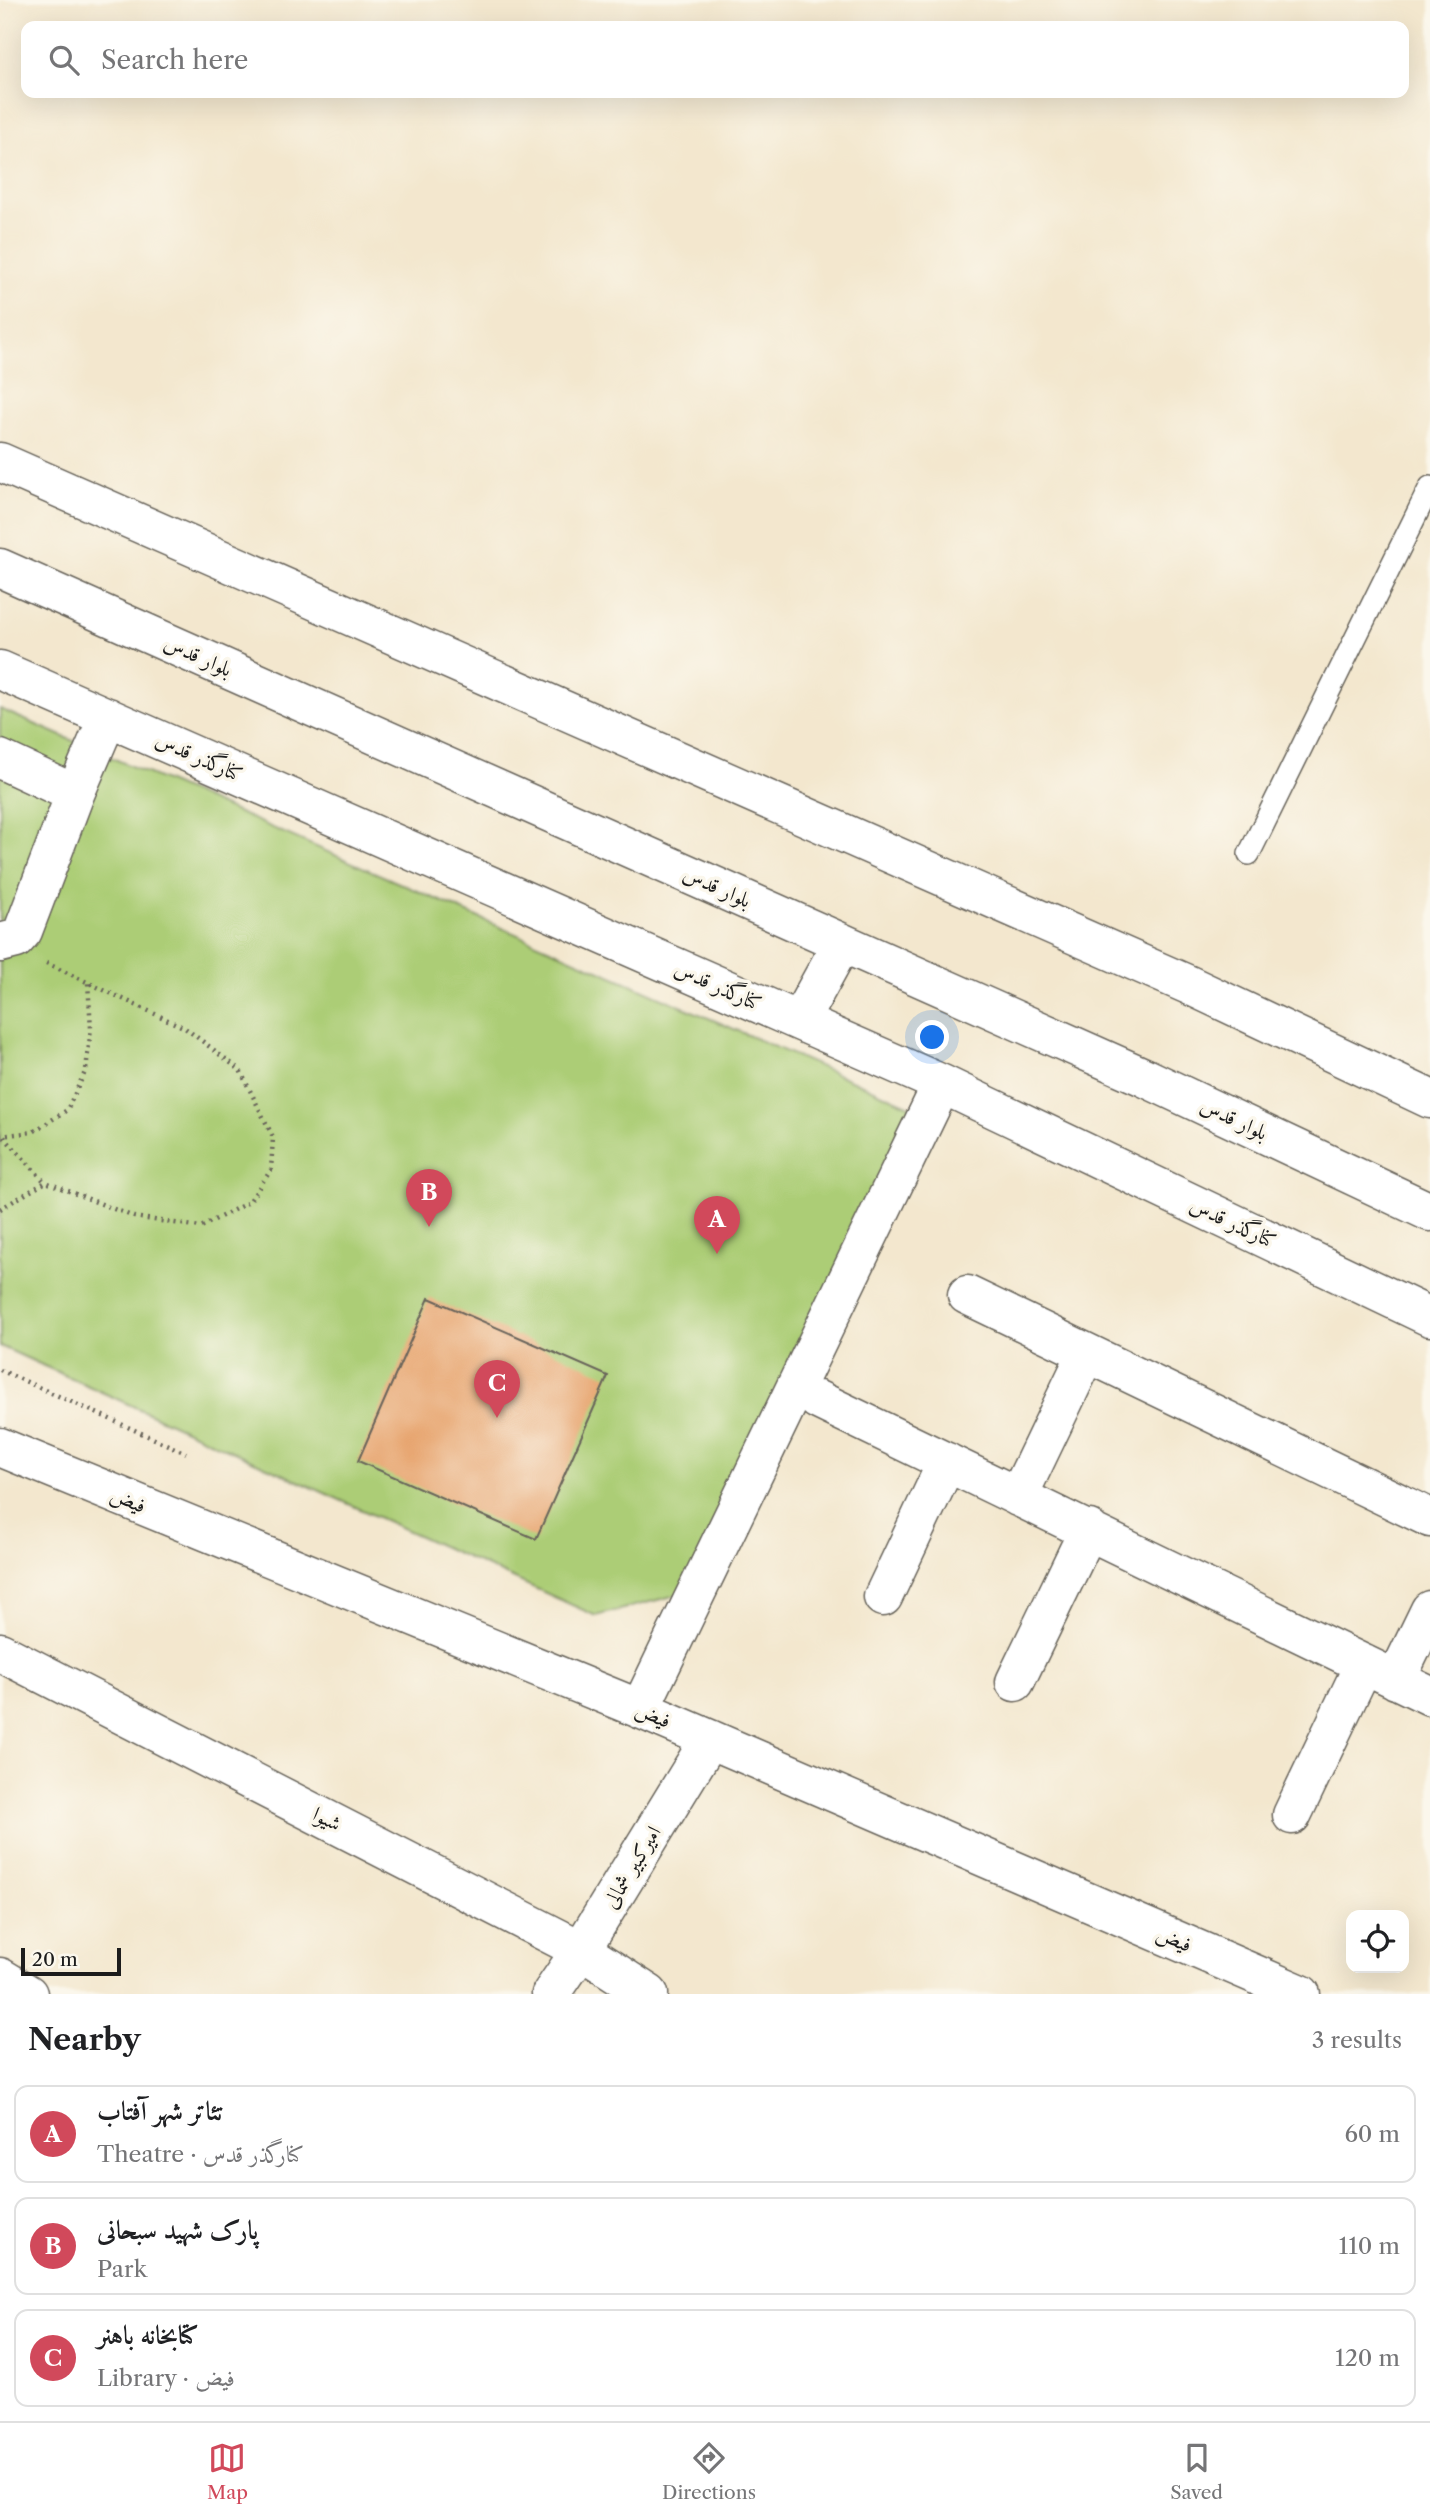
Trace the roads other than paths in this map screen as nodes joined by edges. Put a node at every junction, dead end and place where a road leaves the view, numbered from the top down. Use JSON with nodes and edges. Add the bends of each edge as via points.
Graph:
{"nodes":[{"id":1,"x":0,"y":462,"type":"edge"},
{"id":2,"x":1430,"y":488,"type":"edge"},
{"id":3,"x":0,"y":568,"type":"edge"},
{"id":4,"x":0,"y":670,"type":"edge"},
{"id":5,"x":108,"y":717,"type":"junction"},
{"id":6,"x":0,"y":759,"type":"edge"},
{"id":7,"x":75,"y":794,"type":"junction"},
{"id":8,"x":1249,"y":854,"type":"dead end"},
{"id":9,"x":2,"y":943,"type":"edge"},
{"id":10,"x":842,"y":943,"type":"junction"},
{"id":11,"x":799,"y":1021,"type":"junction"},
{"id":12,"x":942,"y":1084,"type":"junction"},
{"id":13,"x":1430,"y":1099,"type":"edge"},
{"id":14,"x":1430,"y":1212,"type":"edge"},
{"id":15,"x":967,"y":1295,"type":"dead end"},
{"id":16,"x":1430,"y":1317,"type":"edge"},
{"id":17,"x":1087,"y":1353,"type":"junction"},
{"id":18,"x":818,"y":1399,"type":"dead end"},
{"id":19,"x":0,"y":1447,"type":"edge"},
{"id":20,"x":947,"y":1462,"type":"junction"},
{"id":21,"x":1018,"y":1497,"type":"junction"},
{"id":22,"x":1430,"y":1518,"type":"edge"},
{"id":23,"x":1089,"y":1530,"type":"junction"},
{"id":24,"x":883,"y":1597,"type":"dead end"},
{"id":25,"x":1430,"y":1611,"type":"edge"},
{"id":26,"x":0,"y":1651,"type":"edge"},
{"id":27,"x":1380,"y":1672,"type":"junction"},
{"id":28,"x":1014,"y":1682,"type":"dead end"},
{"id":29,"x":1430,"y":1696,"type":"edge"},
{"id":30,"x":640,"y":1709,"type":"junction"},
{"id":31,"x":710,"y":1739,"type":"junction"},
{"id":32,"x":1292,"y":1815,"type":"dead end"},
{"id":33,"x":581,"y":1950,"type":"junction"},
{"id":34,"x":0,"y":1978,"type":"edge"},
{"id":35,"x":28,"y":1994,"type":"edge"},
{"id":36,"x":551,"y":1994,"type":"edge"},
{"id":37,"x":649,"y":1994,"type":"edge"},
{"id":38,"x":1301,"y":1994,"type":"edge"}],
"edges":[{"from":1,"to":13,"type":"street","via":[[1188,985]]},
{"from":2,"to":8,"type":"lane"},
{"from":3,"to":10,"type":"street","name":"بلوار قدس"},
{"from":4,"to":5,"type":"street","name":"کنارگذر قدس"},
{"from":5,"to":7,"type":"street"},
{"from":5,"to":11,"type":"street","name":"کنارگذر قدس"},
{"from":6,"to":7,"type":"street"},
{"from":7,"to":9,"type":"street","via":[[23,931]]},
{"from":10,"to":11,"type":"street"},
{"from":10,"to":14,"type":"street","name":"بلوار قدس","via":[[1146,1077]]},
{"from":11,"to":12,"type":"street","name":"کنارگذر قدس"},
{"from":12,"to":16,"type":"street","name":"کنارگذر قدس"},
{"from":12,"to":30,"type":"street"},
{"from":15,"to":17,"type":"street"},
{"from":17,"to":21,"type":"street"},
{"from":17,"to":22,"type":"street"},
{"from":18,"to":20,"type":"street"},
{"from":19,"to":30,"type":"street","name":"فیض"},
{"from":20,"to":21,"type":"street"},
{"from":20,"to":24,"type":"street"},
{"from":21,"to":23,"type":"street"},
{"from":23,"to":27,"type":"street"},
{"from":23,"to":28,"type":"street"},
{"from":25,"to":27,"type":"street"},
{"from":26,"to":33,"type":"street","name":"شیوا"},
{"from":27,"to":29,"type":"street"},
{"from":27,"to":32,"type":"street"},
{"from":30,"to":31,"type":"street","name":"فیض"},
{"from":31,"to":33,"type":"street","name":"امیرکبیر شمالی"},
{"from":31,"to":38,"type":"street","name":"فیض"},
{"from":33,"to":36,"type":"street","name":"امیرکبیر شمالی"},
{"from":33,"to":37,"type":"street","name":"شیوا"},
{"from":34,"to":35,"type":"street"}]}
